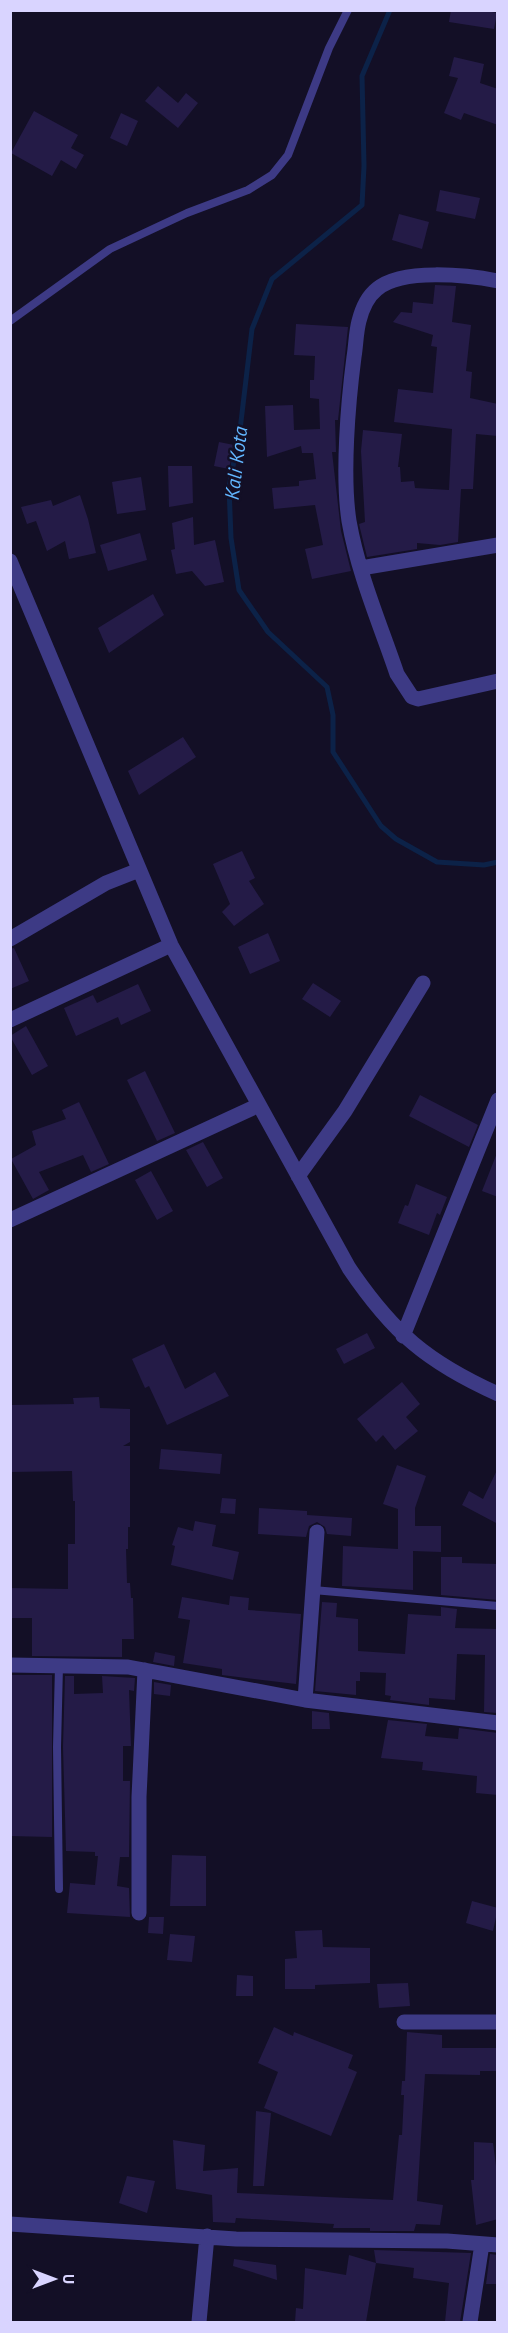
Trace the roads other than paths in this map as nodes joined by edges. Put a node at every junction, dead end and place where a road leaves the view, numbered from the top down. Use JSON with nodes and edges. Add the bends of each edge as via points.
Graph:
{"nodes":[{"id":1,"x":348,"y":10,"type":"edge"},
{"id":2,"x":498,"y":281,"type":"edge"},
{"id":3,"x":10,"y":321,"type":"edge"},
{"id":4,"x":498,"y":545,"type":"edge"},
{"id":5,"x":10,"y":561,"type":"edge"},
{"id":6,"x":361,"y":568,"type":"junction"},
{"id":7,"x":17,"y":594,"type":"edge"},
{"id":8,"x":498,"y":681,"type":"edge"},
{"id":9,"x":139,"y":870,"type":"junction"},
{"id":10,"x":10,"y":939,"type":"edge"},
{"id":11,"x":171,"y":945,"type":"junction"},
{"id":12,"x":423,"y":983,"type":"dead end"},
{"id":13,"x":10,"y":1020,"type":"edge"},
{"id":14,"x":498,"y":1100,"type":"edge"},
{"id":15,"x":259,"y":1105,"type":"junction"},
{"id":16,"x":298,"y":1176,"type":"junction"},
{"id":17,"x":10,"y":1220,"type":"edge"},
{"id":18,"x":402,"y":1335,"type":"junction"},
{"id":19,"x":498,"y":1394,"type":"edge"},
{"id":20,"x":317,"y":1532,"type":"dead end"},
{"id":21,"x":313,"y":1590,"type":"junction"},
{"id":22,"x":498,"y":1606,"type":"edge"},
{"id":23,"x":10,"y":1665,"type":"edge"},
{"id":24,"x":59,"y":1666,"type":"junction"},
{"id":25,"x":145,"y":1670,"type":"junction"},
{"id":26,"x":304,"y":1700,"type":"junction"},
{"id":27,"x":498,"y":1723,"type":"edge"},
{"id":28,"x":59,"y":1889,"type":"dead end"},
{"id":29,"x":139,"y":1913,"type":"dead end"},
{"id":30,"x":404,"y":2022,"type":"dead end"},
{"id":31,"x":498,"y":2022,"type":"edge"},
{"id":32,"x":10,"y":2224,"type":"edge"},
{"id":33,"x":207,"y":2236,"type":"junction"},
{"id":34,"x":482,"y":2244,"type":"junction"},
{"id":35,"x":498,"y":2245,"type":"edge"},
{"id":36,"x":200,"y":2322,"type":"edge"},
{"id":37,"x":470,"y":2322,"type":"edge"}],
"edges":[{"from":1,"to":3,"type":"lane","via":[[329,48],[288,155],[272,175],[248,190],[110,249]]},
{"from":2,"to":6,"type":"street","via":[[442,276],[398,280],[377,289],[366,301],[359,321],[351,386],[347,460],[349,519]]},
{"from":4,"to":6,"type":"street"},
{"from":5,"to":7,"type":"street"},
{"from":6,"to":8,"type":"street","via":[[397,674],[412,698]]},
{"from":7,"to":9,"type":"street"},
{"from":9,"to":10,"type":"street","via":[[106,883]]},
{"from":9,"to":11,"type":"street"},
{"from":11,"to":13,"type":"street"},
{"from":11,"to":15,"type":"street"},
{"from":12,"to":16,"type":"street","via":[[345,1111]]},
{"from":14,"to":18,"type":"street"},
{"from":15,"to":16,"type":"street"},
{"from":15,"to":17,"type":"street"},
{"from":16,"to":18,"type":"street","via":[[372,1302]]},
{"from":18,"to":19,"type":"street","via":[[460,1377]]},
{"from":20,"to":21,"type":"street"},
{"from":21,"to":22,"type":"lane"},
{"from":21,"to":26,"type":"street"},
{"from":23,"to":24,"type":"street"},
{"from":24,"to":25,"type":"street"},
{"from":24,"to":28,"type":"lane"},
{"from":25,"to":26,"type":"street"},
{"from":25,"to":29,"type":"street"},
{"from":26,"to":27,"type":"street"},
{"from":30,"to":31,"type":"street"},
{"from":32,"to":33,"type":"street"},
{"from":33,"to":34,"type":"street"},
{"from":33,"to":36,"type":"street"},
{"from":34,"to":35,"type":"street"},
{"from":34,"to":37,"type":"street"}]}
